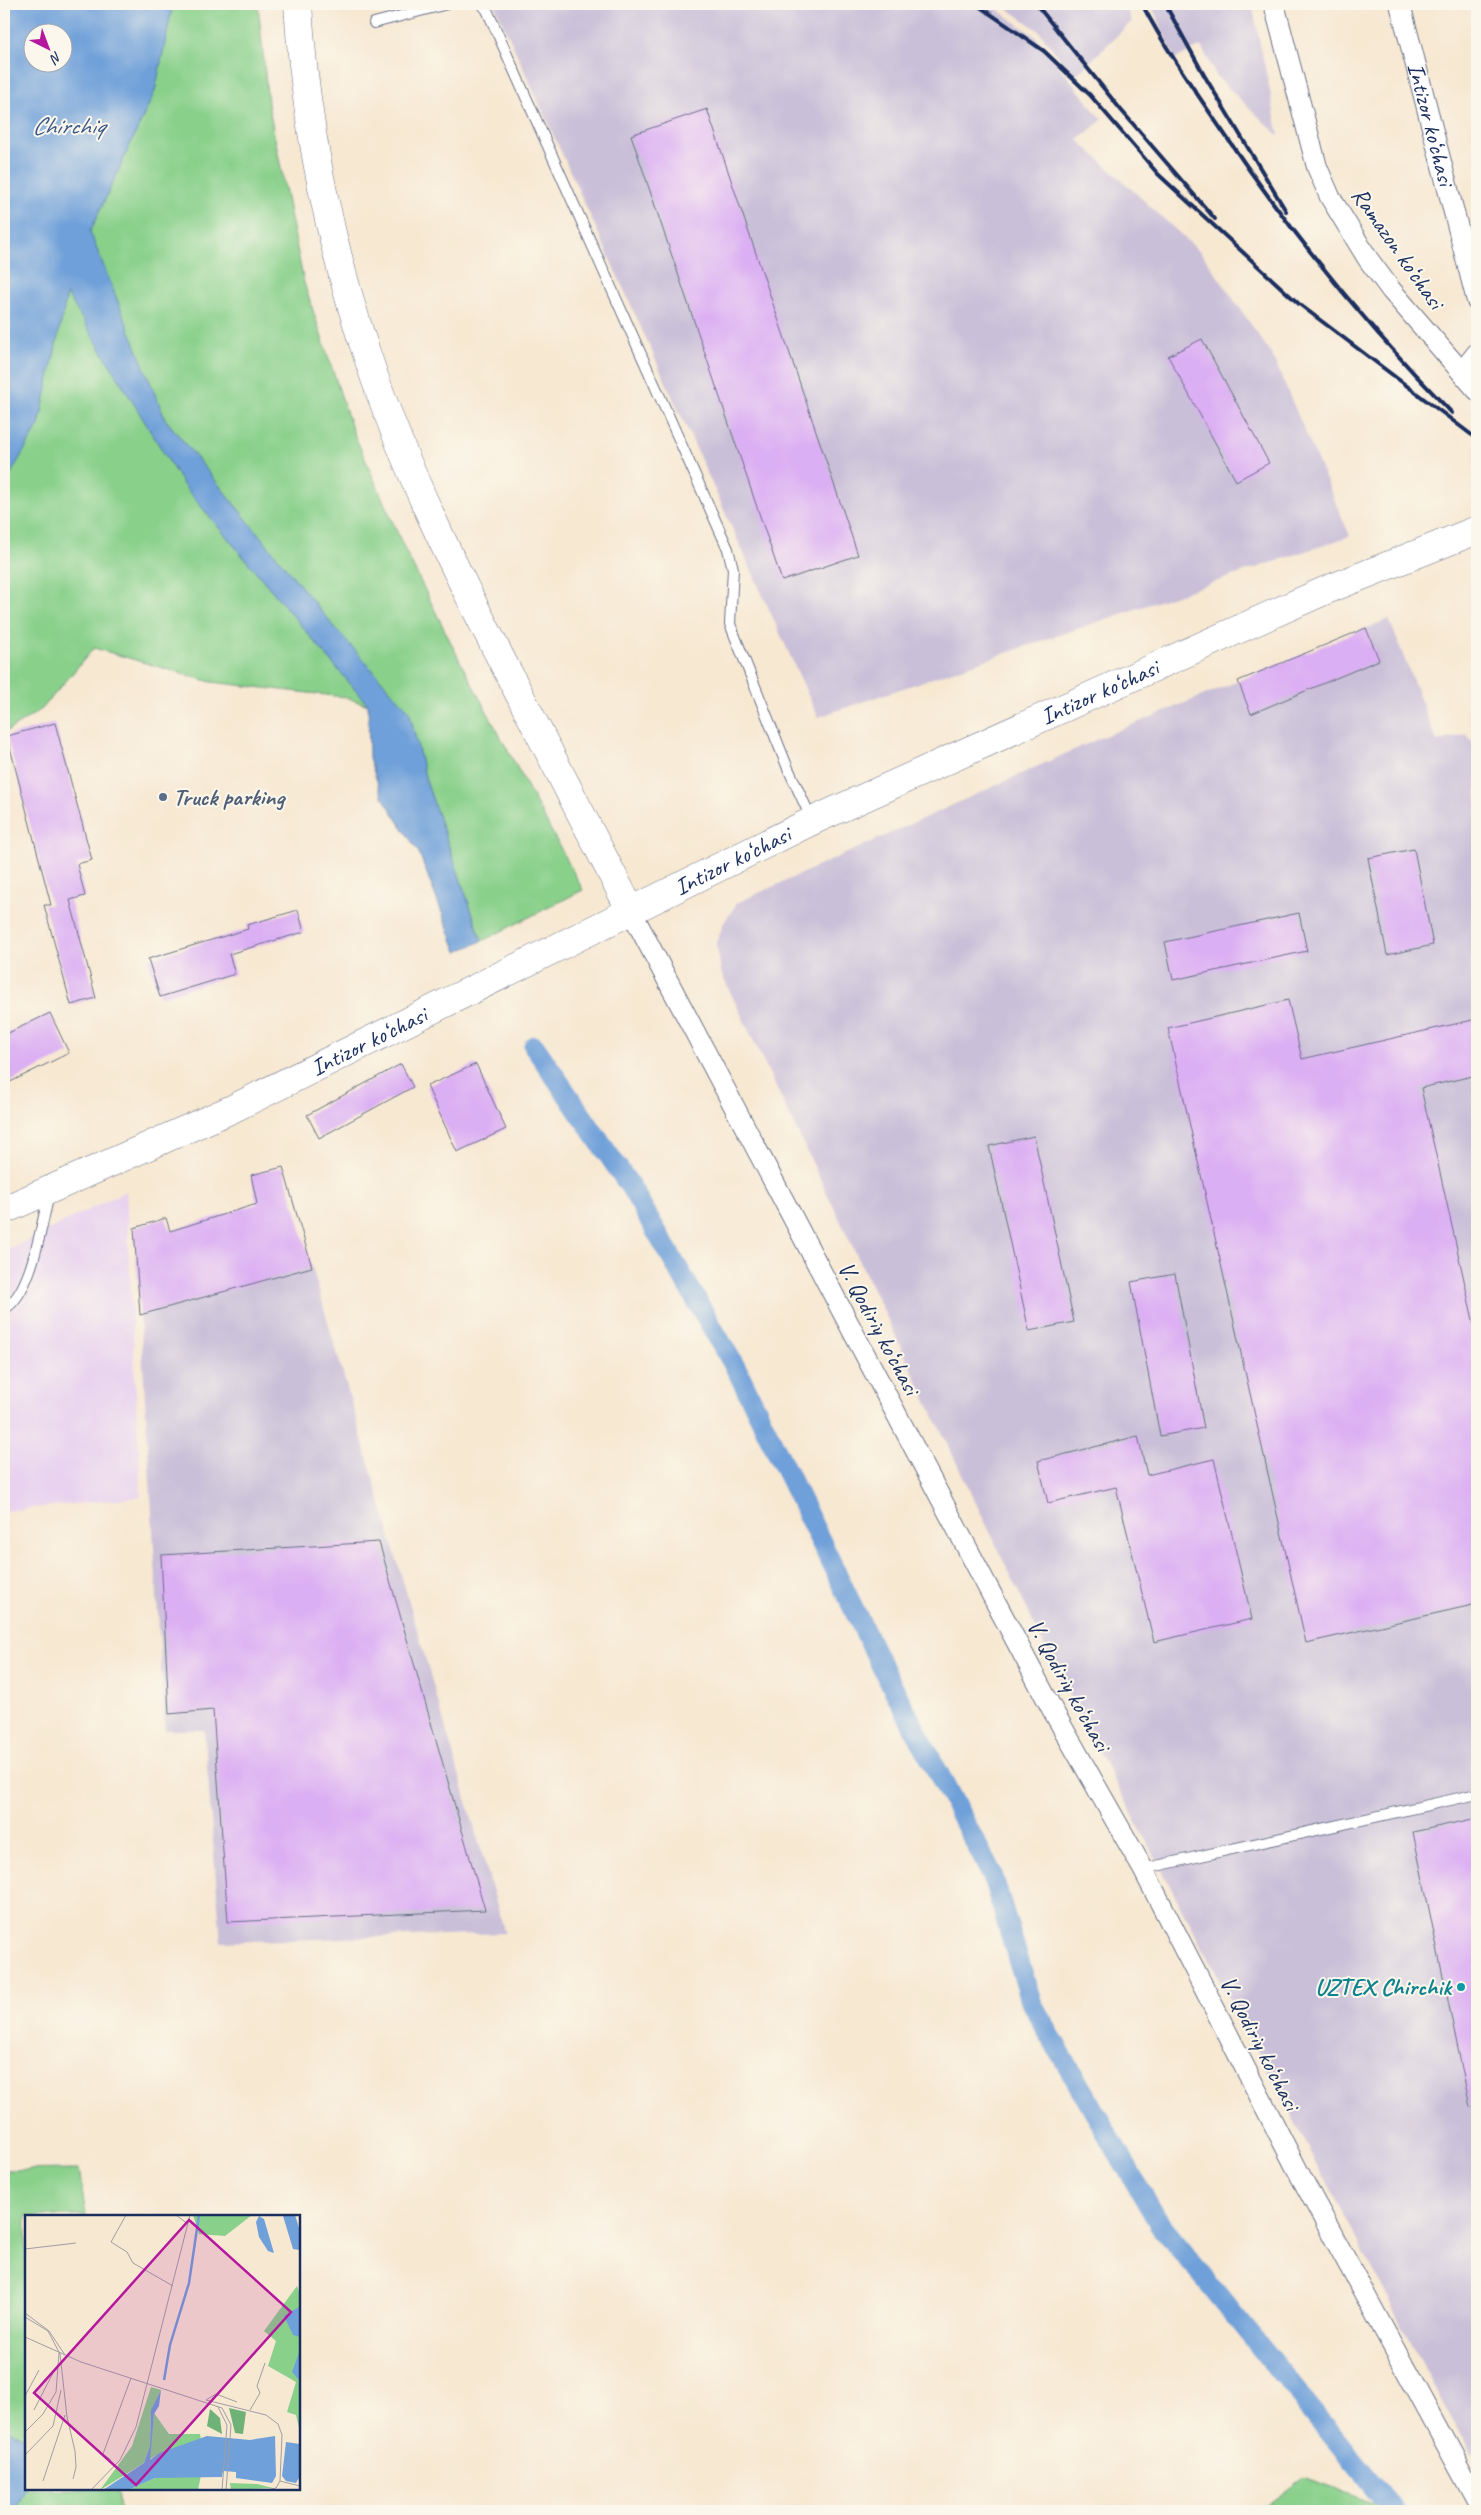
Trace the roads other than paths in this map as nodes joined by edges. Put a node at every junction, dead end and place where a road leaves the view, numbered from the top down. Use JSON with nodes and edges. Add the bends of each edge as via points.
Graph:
{"nodes":[{"id":1,"x":298,"y":4,"type":"edge"},
{"id":2,"x":448,"y":4,"type":"edge"},
{"id":3,"x":482,"y":4,"type":"edge"},
{"id":4,"x":1274,"y":4,"type":"edge"},
{"id":5,"x":1400,"y":4,"type":"edge"},
{"id":6,"x":374,"y":23,"type":"dead end"},
{"id":7,"x":1477,"y":301,"type":"edge"},
{"id":8,"x":1477,"y":353,"type":"edge"},
{"id":9,"x":1462,"y":372,"type":"junction"},
{"id":10,"x":1477,"y":390,"type":"edge"},
{"id":11,"x":1477,"y":530,"type":"edge"},
{"id":12,"x":812,"y":821,"type":"junction"},
{"id":13,"x":631,"y":911,"type":"junction"},
{"id":14,"x":50,"y":1190,"type":"junction"},
{"id":15,"x":6,"y":1210,"type":"edge"},
{"id":16,"x":4,"y":1310,"type":"edge"},
{"id":17,"x":1477,"y":1794,"type":"edge"},
{"id":18,"x":1143,"y":1869,"type":"junction"},
{"id":19,"x":1472,"y":2481,"type":"edge"},
{"id":20,"x":1477,"y":2501,"type":"edge"}],
"edges":[{"from":1,"to":13,"type":"main road","via":[[306,88],[338,254],[382,396],[458,576]]},
{"from":2,"to":6,"type":"lane"},
{"from":3,"to":12,"type":"lane","via":[[728,549],[734,569],[730,624]]},
{"from":4,"to":9,"type":"street","name":"Ramazon ko‘chasi","via":[[1317,167],[1330,197],[1368,259]]},
{"from":5,"to":7,"type":"street","name":"Intizor ko‘chasi"},
{"from":8,"to":9,"type":"street"},
{"from":9,"to":10,"type":"street","name":"Ramazon ko‘chasi"},
{"from":11,"to":12,"type":"main road","name":"Intizor ko‘chasi","via":[[1324,591]]},
{"from":12,"to":13,"type":"main road","name":"Intizor ko‘chasi"},
{"from":13,"to":14,"type":"main road","name":"Intizor ko‘chasi","via":[[232,1108]]},
{"from":13,"to":18,"type":"street","name":"V. Qodiriy ko‘chasi","via":[[1052,1708]]},
{"from":14,"to":15,"type":"main road","name":"Intizor ko‘chasi"},
{"from":14,"to":16,"type":"lane","via":[[24,1286]]},
{"from":17,"to":18,"type":"lane"},
{"from":18,"to":19,"type":"street","name":"V. Qodiriy ko‘chasi","via":[[1300,2174]]},
{"from":19,"to":20,"type":"street","name":"V. Qodiriy ko‘chasi"}]}
